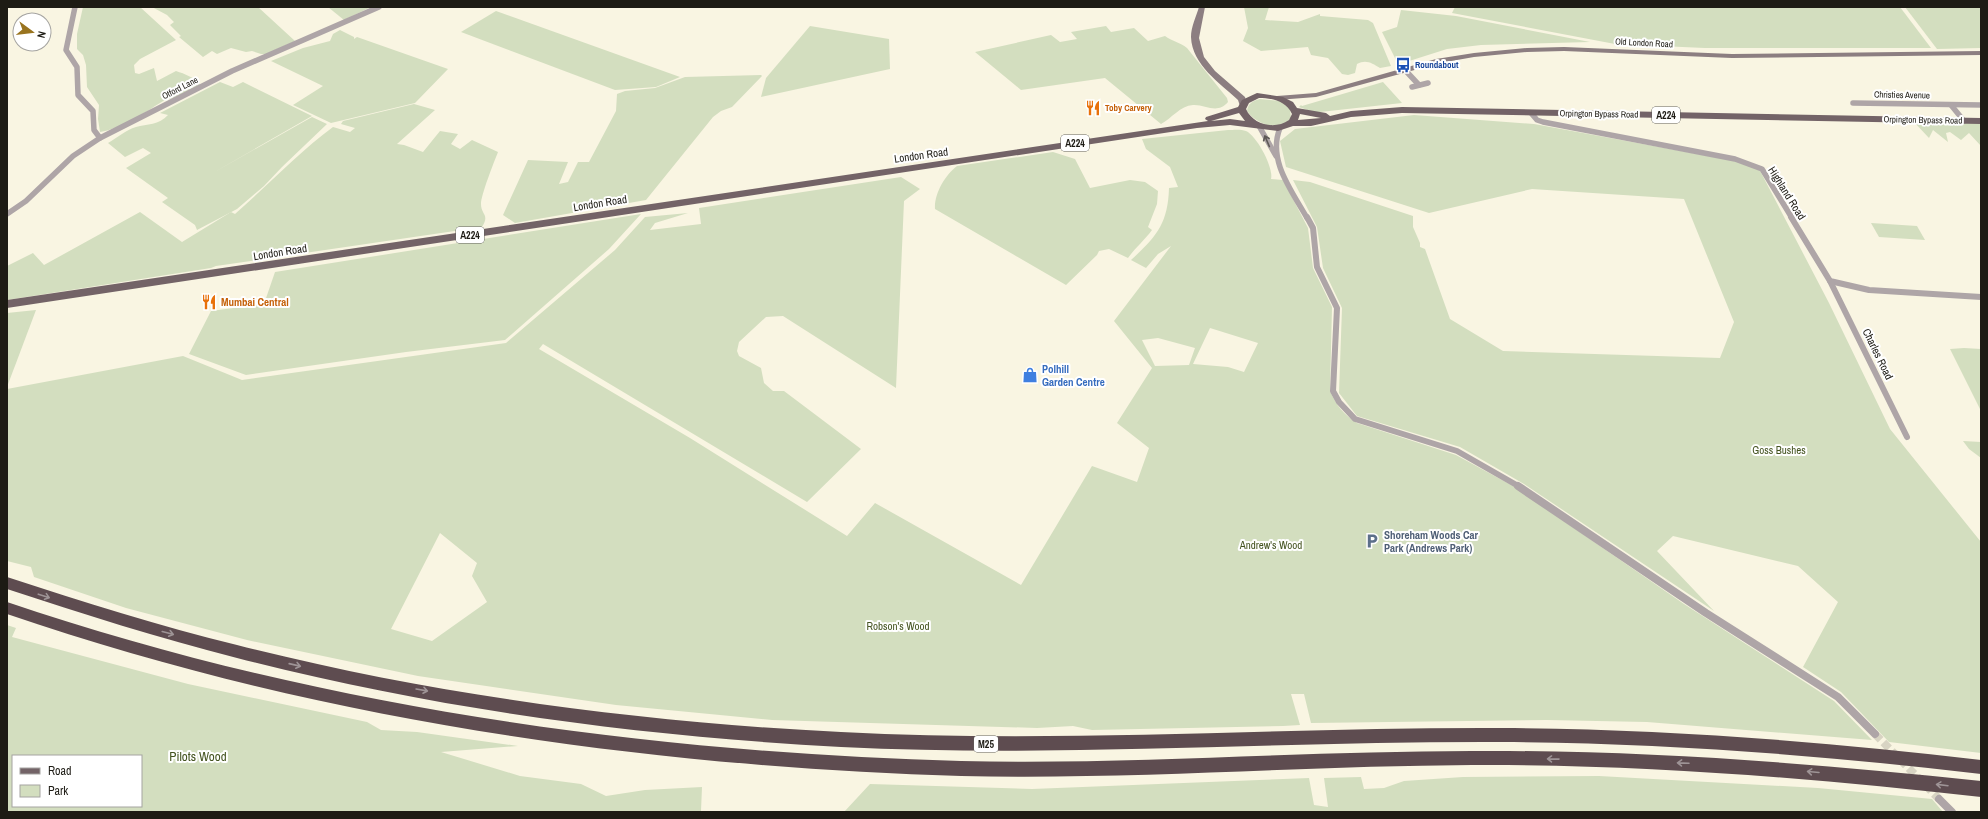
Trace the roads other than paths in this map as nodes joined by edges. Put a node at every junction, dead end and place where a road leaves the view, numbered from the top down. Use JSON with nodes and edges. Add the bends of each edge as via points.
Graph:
{"nodes":[{"id":1,"x":75,"y":7,"type":"edge"},
{"id":2,"x":379,"y":7,"type":"edge"},
{"id":3,"x":1202,"y":7,"type":"edge"},
{"id":4,"x":1981,"y":53,"type":"edge"},
{"id":5,"x":1405,"y":70,"type":"junction"},
{"id":6,"x":1428,"y":83,"type":"dead end"},
{"id":7,"x":1419,"y":85,"type":"junction"},
{"id":8,"x":1412,"y":87,"type":"dead end"},
{"id":9,"x":1233,"y":91,"type":"junction"},
{"id":10,"x":1257,"y":96,"type":"junction"},
{"id":11,"x":1312,"y":96,"type":"junction"},
{"id":12,"x":1277,"y":98,"type":"junction"},
{"id":13,"x":1853,"y":103,"type":"dead end"},
{"id":14,"x":1951,"y":105,"type":"junction"},
{"id":15,"x":1981,"y":105,"type":"edge"},
{"id":16,"x":1242,"y":107,"type":"junction"},
{"id":17,"x":1293,"y":108,"type":"junction"},
{"id":18,"x":1531,"y":113,"type":"junction"},
{"id":19,"x":1337,"y":116,"type":"junction"},
{"id":20,"x":1964,"y":121,"type":"junction"},
{"id":21,"x":1981,"y":121,"type":"edge"},
{"id":22,"x":1291,"y":123,"type":"junction"},
{"id":23,"x":1197,"y":125,"type":"junction"},
{"id":24,"x":1256,"y":125,"type":"junction"},
{"id":25,"x":1280,"y":128,"type":"junction"},
{"id":26,"x":100,"y":138,"type":"junction"},
{"id":27,"x":1276,"y":156,"type":"junction"},
{"id":28,"x":7,"y":214,"type":"edge"},
{"id":29,"x":1830,"y":281,"type":"junction"},
{"id":30,"x":1981,"y":297,"type":"edge"},
{"id":31,"x":7,"y":304,"type":"edge"},
{"id":32,"x":1907,"y":437,"type":"dead end"},
{"id":33,"x":7,"y":584,"type":"edge"},
{"id":34,"x":7,"y":608,"type":"edge"},
{"id":35,"x":1875,"y":734,"type":"tunnel mouth"},
{"id":36,"x":1981,"y":767,"type":"edge"},
{"id":37,"x":1981,"y":789,"type":"edge"},
{"id":38,"x":1939,"y":799,"type":"tunnel mouth"},
{"id":39,"x":1952,"y":812,"type":"edge"}],
"edges":[{"from":1,"to":26,"type":"street","via":[[66,50],[77,67],[78,94],[93,111],[92,128]]},
{"from":2,"to":26,"type":"street","name":"Otford Lane","via":[[232,71]]},
{"from":3,"to":9,"type":"street","via":[[1195,34],[1196,44],[1212,72]]},
{"from":4,"to":5,"type":"street","name":"Old London Road","via":[[1732,56],[1544,49],[1474,55]]},
{"from":5,"to":7,"type":"street"},
{"from":5,"to":11,"type":"street","name":"Old London Road"},
{"from":6,"to":7,"type":"street"},
{"from":7,"to":8,"type":"street"},
{"from":9,"to":10,"type":"street"},
{"from":9,"to":16,"type":"street","via":[[1242,99]]},
{"from":10,"to":12,"type":"main road"},
{"from":10,"to":16,"type":"main road","via":[[1250,98]]},
{"from":11,"to":12,"type":"street","name":"Old London Road"},
{"from":11,"to":17,"type":"street","name":"Old London Road"},
{"from":12,"to":17,"type":"main road"},
{"from":13,"to":14,"type":"street","name":"Christies Avenue"},
{"from":14,"to":15,"type":"street","name":"Christies Avenue"},
{"from":14,"to":20,"type":"street"},
{"from":16,"to":23,"type":"main road","name":"London Road","number":"A224"},
{"from":16,"to":24,"type":"main road","via":[[1245,117]]},
{"from":17,"to":19,"type":"main road","name":"Orpington Bypass Road","number":"A224","via":[[1311,115]]},
{"from":17,"to":22,"type":"main road","via":[[1295,117]]},
{"from":18,"to":19,"type":"main road","name":"Orpington Bypass Road","number":"A224","via":[[1402,110]]},
{"from":18,"to":20,"type":"main road","name":"Orpington Bypass Road","number":"A224"},
{"from":18,"to":29,"type":"street","name":"Highland Road","via":[[1543,122],[1756,165],[1762,169]]},
{"from":19,"to":22,"type":"main road","name":"Orpington Bypass Road","number":"A224","via":[[1311,123]]},
{"from":20,"to":21,"type":"main road","name":"Orpington Bypass Road","number":"A224"},
{"from":22,"to":25,"type":"main road"},
{"from":23,"to":24,"type":"main road","name":"London Road","number":"A224","via":[[1230,122]]},
{"from":23,"to":31,"type":"main road","name":"London Road","number":"A224"},
{"from":24,"to":25,"type":"main road"},
{"from":27,"to":24,"type":"street","one_way":true},
{"from":25,"to":27,"type":"street","via":[[1276,138]]},
{"from":26,"to":28,"type":"street","name":"Otford Lane","via":[[73,156],[26,201]]},
{"from":27,"to":35,"type":"street","via":[[1284,178],[1313,228],[1317,267],[1337,308],[1333,391],[1354,419],[1457,451],[1521,488],[1706,613],[1838,698]]},
{"from":29,"to":30,"type":"street","via":[[1869,290]]},
{"from":29,"to":32,"type":"street","name":"Charles Road"},
{"from":33,"to":36,"type":"highway","number":"M25","one_way":true,"via":[[150,628],[331,673],[478,700],[686,727],[848,739],[1020,745],[1425,736],[1618,738],[1772,746]]},
{"from":37,"to":34,"type":"highway","number":"M25","one_way":true,"via":[[1802,771],[1603,760],[1431,759],[1019,769],[832,762],[692,751],[532,732],[324,695],[229,674],[140,650]]},
{"from":38,"to":39,"type":"street"}]}
